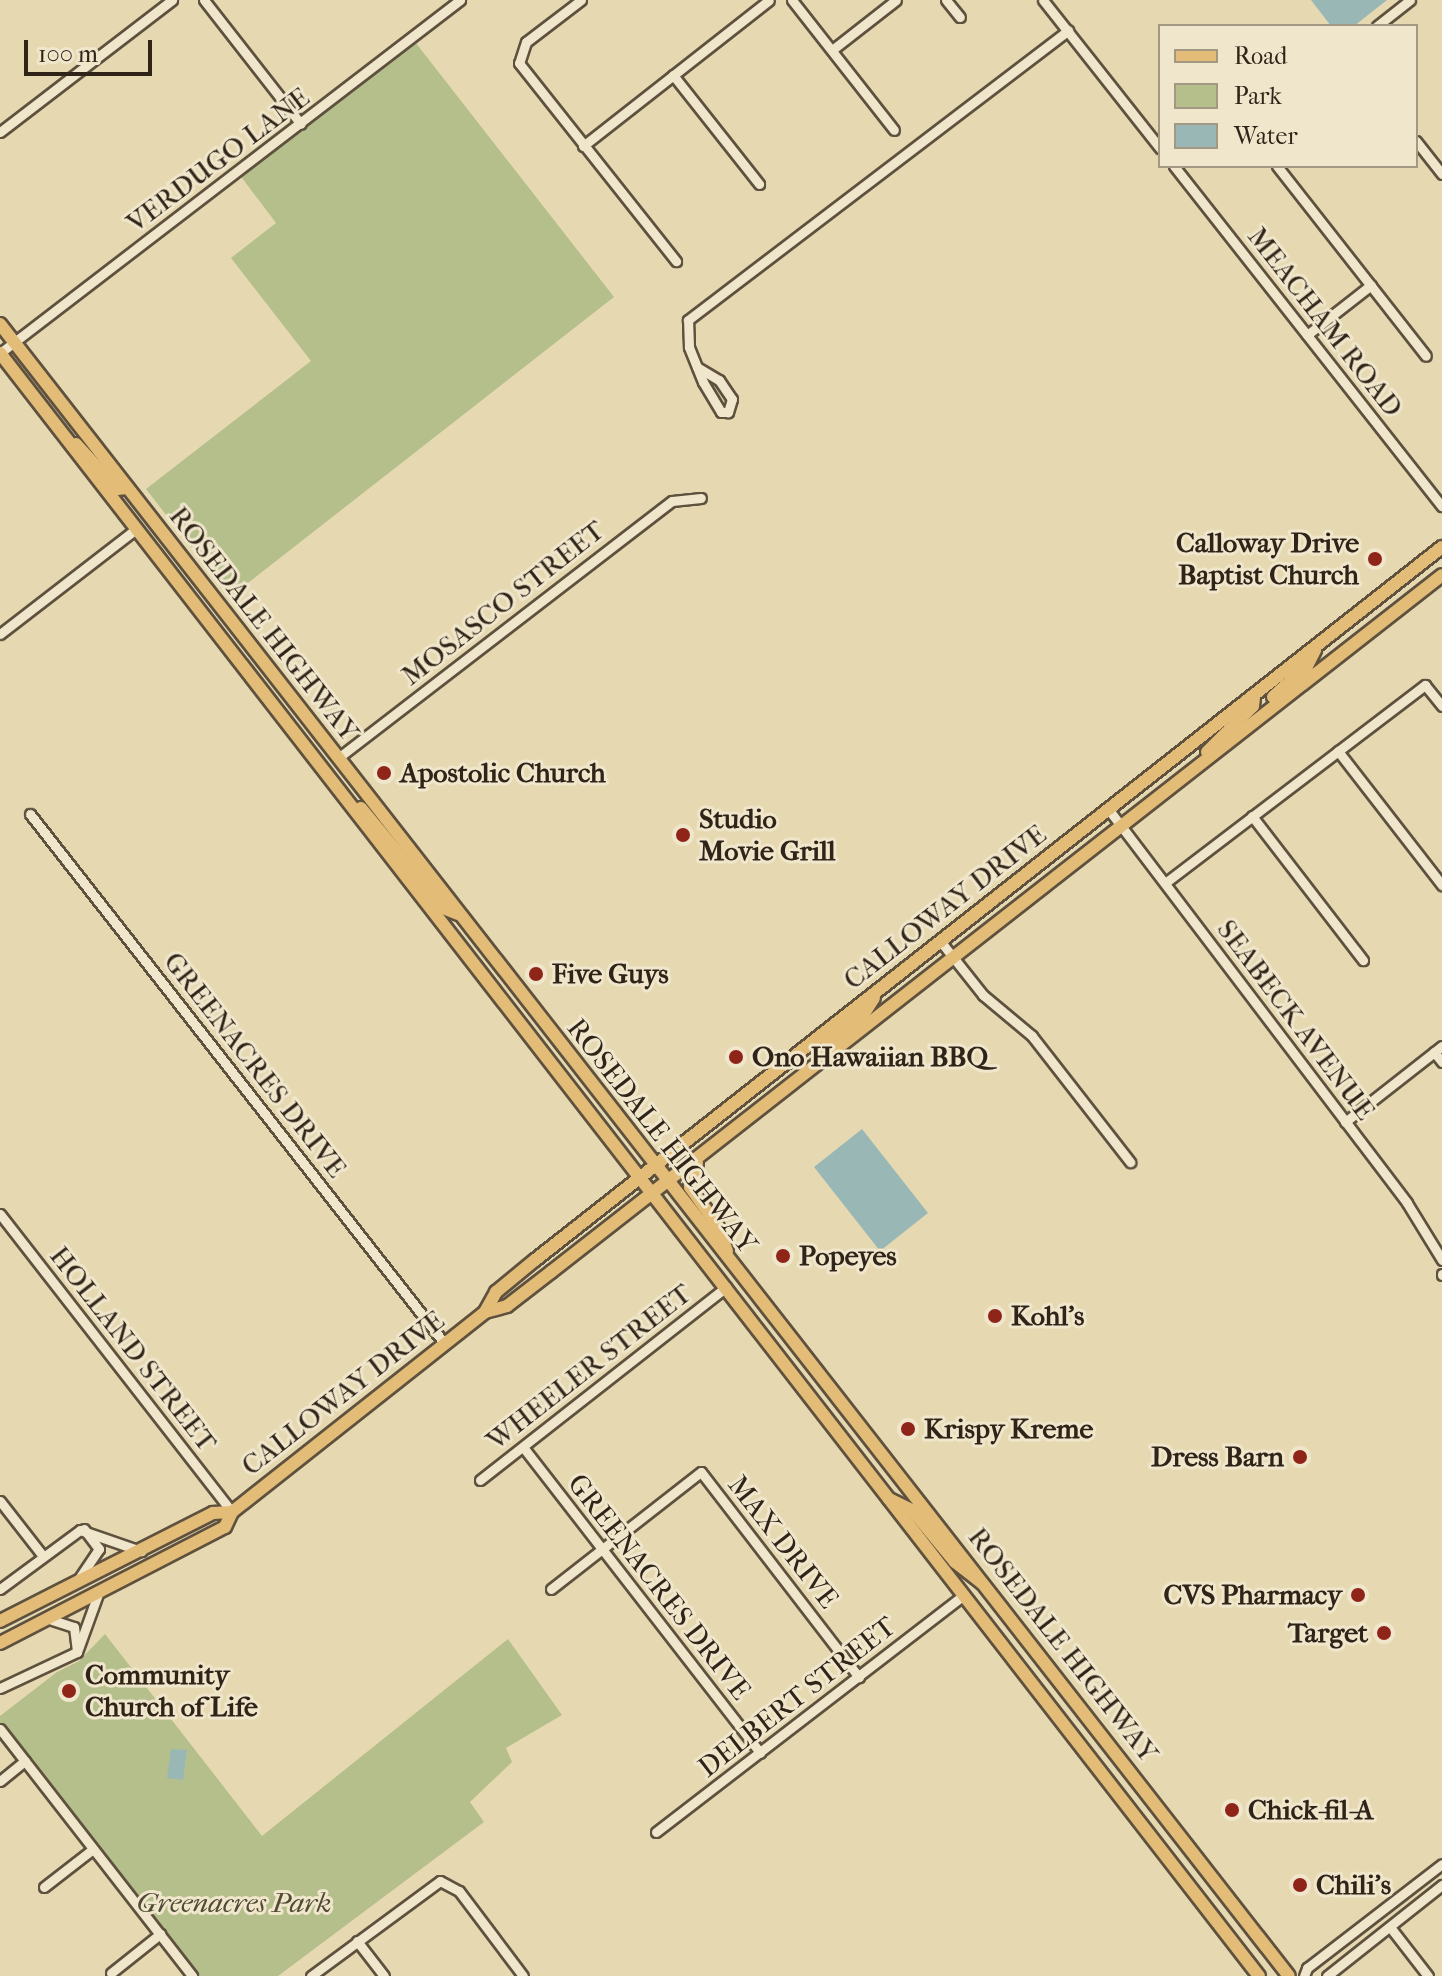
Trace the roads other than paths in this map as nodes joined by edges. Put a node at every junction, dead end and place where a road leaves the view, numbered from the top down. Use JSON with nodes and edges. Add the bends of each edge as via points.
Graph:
{"nodes":[{"id":1,"x":172,"y":0,"type":"edge"},
{"id":2,"x":204,"y":0,"type":"edge"},
{"id":3,"x":460,"y":0,"type":"edge"},
{"id":4,"x":581,"y":0,"type":"edge"},
{"id":5,"x":769,"y":0,"type":"edge"},
{"id":6,"x":792,"y":0,"type":"edge"},
{"id":7,"x":896,"y":0,"type":"edge"},
{"id":8,"x":946,"y":0,"type":"edge"},
{"id":9,"x":1410,"y":0,"type":"edge"},
{"id":10,"x":1049,"y":2,"type":"edge"},
{"id":11,"x":960,"y":17,"type":"dead end"},
{"id":12,"x":1380,"y":24,"type":"edge"},
{"id":13,"x":1068,"y":30,"type":"junction"},
{"id":14,"x":832,"y":50,"type":"junction"},
{"id":15,"x":673,"y":75,"type":"junction"},
{"id":16,"x":301,"y":124,"type":"junction"},
{"id":17,"x":894,"y":130,"type":"dead end"},
{"id":18,"x":0,"y":132,"type":"edge"},
{"id":19,"x":1418,"y":144,"type":"edge"},
{"id":20,"x":1158,"y":145,"type":"edge"},
{"id":21,"x":583,"y":146,"type":"junction"},
{"id":22,"x":1176,"y":168,"type":"edge"},
{"id":23,"x":1279,"y":168,"type":"edge"},
{"id":24,"x":1442,"y":174,"type":"edge"},
{"id":25,"x":759,"y":184,"type":"dead end"},
{"id":26,"x":676,"y":261,"type":"dead end"},
{"id":27,"x":1371,"y":285,"type":"junction"},
{"id":28,"x":0,"y":324,"type":"edge"},
{"id":29,"x":1307,"y":335,"type":"junction"},
{"id":30,"x":14,"y":342,"type":"junction"},
{"id":31,"x":0,"y":353,"type":"edge"},
{"id":32,"x":1426,"y":356,"type":"dead end"},
{"id":33,"x":697,"y":367,"type":"junction"},
{"id":34,"x":66,"y":439,"type":"junction"},
{"id":35,"x":127,"y":488,"type":"junction"},
{"id":36,"x":701,"y":498,"type":"dead end"},
{"id":37,"x":1442,"y":506,"type":"edge"},
{"id":38,"x":136,"y":529,"type":"junction"},
{"id":39,"x":1442,"y":547,"type":"edge"},
{"id":40,"x":1442,"y":575,"type":"edge"},
{"id":41,"x":237,"y":629,"type":"junction"},
{"id":42,"x":0,"y":634,"type":"edge"},
{"id":43,"x":1315,"y":648,"type":"junction"},
{"id":44,"x":1254,"y":697,"type":"junction"},
{"id":45,"x":1442,"y":706,"type":"edge"},
{"id":46,"x":1262,"y":713,"type":"junction"},
{"id":47,"x":1338,"y":751,"type":"junction"},
{"id":48,"x":338,"y":758,"type":"junction"},
{"id":49,"x":1201,"y":761,"type":"junction"},
{"id":50,"x":332,"y":781,"type":"junction"},
{"id":51,"x":1109,"y":810,"type":"junction"},
{"id":52,"x":30,"y":814,"type":"dead end"},
{"id":53,"x":1252,"y":816,"type":"junction"},
{"id":54,"x":1121,"y":824,"type":"junction"},
{"id":55,"x":1165,"y":883,"type":"junction"},
{"id":56,"x":1442,"y":885,"type":"edge"},
{"id":57,"x":459,"y":914,"type":"junction"},
{"id":58,"x":446,"y":928,"type":"junction"},
{"id":59,"x":941,"y":942,"type":"junction"},
{"id":60,"x":952,"y":957,"type":"junction"},
{"id":61,"x":1363,"y":960,"type":"dead end"},
{"id":62,"x":515,"y":987,"type":"junction"},
{"id":63,"x":880,"y":989,"type":"junction"},
{"id":64,"x":1438,"y":1049,"type":"edge"},
{"id":65,"x":818,"y":1062,"type":"junction"},
{"id":66,"x":1442,"y":1062,"type":"edge"},
{"id":67,"x":1345,"y":1122,"type":"junction"},
{"id":68,"x":702,"y":1156,"type":"junction"},
{"id":69,"x":1130,"y":1162,"type":"dead end"},
{"id":70,"x":655,"y":1165,"type":"junction"},
{"id":71,"x":640,"y":1176,"type":"junction"},
{"id":72,"x":668,"y":1182,"type":"junction"},
{"id":73,"x":654,"y":1193,"type":"junction"},
{"id":74,"x":0,"y":1214,"type":"edge"},
{"id":75,"x":1442,"y":1260,"type":"edge"},
{"id":76,"x":740,"y":1275,"type":"junction"},
{"id":77,"x":726,"y":1287,"type":"junction"},
{"id":78,"x":485,"y":1312,"type":"junction"},
{"id":79,"x":445,"y":1344,"type":"junction"},
{"id":80,"x":523,"y":1447,"type":"junction"},
{"id":81,"x":480,"y":1480,"type":"dead end"},
{"id":82,"x":889,"y":1499,"type":"junction"},
{"id":83,"x":0,"y":1501,"type":"edge"},
{"id":84,"x":232,"y":1512,"type":"junction"},
{"id":85,"x":84,"y":1529,"type":"junction"},
{"id":86,"x":602,"y":1549,"type":"junction"},
{"id":87,"x":141,"y":1551,"type":"junction"},
{"id":88,"x":43,"y":1556,"type":"junction"},
{"id":89,"x":74,"y":1583,"type":"junction"},
{"id":90,"x":988,"y":1587,"type":"junction"},
{"id":91,"x":0,"y":1589,"type":"edge"},
{"id":92,"x":551,"y":1589,"type":"dead end"},
{"id":93,"x":98,"y":1594,"type":"junction"},
{"id":94,"x":964,"y":1595,"type":"junction"},
{"id":95,"x":46,"y":1619,"type":"junction"},
{"id":96,"x":0,"y":1621,"type":"edge"},
{"id":97,"x":0,"y":1643,"type":"edge"},
{"id":98,"x":77,"y":1652,"type":"junction"},
{"id":99,"x":859,"y":1677,"type":"junction"},
{"id":100,"x":0,"y":1688,"type":"edge"},
{"id":101,"x":0,"y":1729,"type":"edge"},
{"id":102,"x":760,"y":1753,"type":"junction"},
{"id":103,"x":25,"y":1761,"type":"junction"},
{"id":104,"x":0,"y":1781,"type":"edge"},
{"id":105,"x":656,"y":1832,"type":"dead end"},
{"id":106,"x":93,"y":1849,"type":"junction"},
{"id":107,"x":1442,"y":1864,"type":"edge"},
{"id":108,"x":1442,"y":1885,"type":"edge"},
{"id":109,"x":44,"y":1887,"type":"dead end"},
{"id":110,"x":1390,"y":1927,"type":"junction"},
{"id":111,"x":160,"y":1934,"type":"junction"},
{"id":112,"x":357,"y":1941,"type":"junction"},
{"id":113,"x":111,"y":1973,"type":"dead end"},
{"id":114,"x":192,"y":1976,"type":"edge"},
{"id":115,"x":311,"y":1976,"type":"edge"},
{"id":116,"x":384,"y":1976,"type":"edge"},
{"id":117,"x":523,"y":1976,"type":"edge"},
{"id":118,"x":1259,"y":1976,"type":"edge"},
{"id":119,"x":1289,"y":1976,"type":"edge"},
{"id":120,"x":1304,"y":1976,"type":"edge"},
{"id":121,"x":1327,"y":1976,"type":"edge"},
{"id":122,"x":1428,"y":1976,"type":"edge"}],
"edges":[{"from":1,"to":18,"type":"street"},
{"from":2,"to":16,"type":"street"},
{"from":3,"to":16,"type":"street","name":"VERDUGO LANE"},
{"from":4,"to":21,"type":"street","via":[[521,49],[524,72]]},
{"from":5,"to":15,"type":"street"},
{"from":6,"to":14,"type":"street"},
{"from":7,"to":14,"type":"street"},
{"from":8,"to":11,"type":"street"},
{"from":9,"to":12,"type":"street"},
{"from":10,"to":13,"type":"street"},
{"from":13,"to":20,"type":"street"},
{"from":13,"to":33,"type":"street","via":[[688,320],[689,347]]},
{"from":14,"to":17,"type":"street"},
{"from":15,"to":21,"type":"street"},
{"from":15,"to":25,"type":"street"},
{"from":16,"to":30,"type":"street","name":"VERDUGO LANE"},
{"from":19,"to":24,"type":"street"},
{"from":21,"to":26,"type":"street"},
{"from":22,"to":29,"type":"street","name":"MEACHAM ROAD"},
{"from":23,"to":27,"type":"street"},
{"from":27,"to":29,"type":"street"},
{"from":27,"to":32,"type":"street"},
{"from":28,"to":30,"type":"main road","name":"ROSEDALE HIGHWAY"},
{"from":29,"to":37,"type":"street","name":"MEACHAM ROAD"},
{"from":30,"to":31,"type":"street","name":"VERDUGO LANE"},
{"from":30,"to":35,"type":"main road","name":"ROSEDALE HIGHWAY"},
{"from":31,"to":34,"type":"main road","name":"ROSEDALE HIGHWAY"},
{"from":33,"to":33,"type":"street","via":[[712,400],[721,412],[728,412],[732,399],[719,380]]},
{"from":34,"to":35,"type":"main road","via":[[88,452],[117,489]]},
{"from":34,"to":38,"type":"main road","name":"ROSEDALE HIGHWAY"},
{"from":35,"to":41,"type":"main road","name":"ROSEDALE HIGHWAY"},
{"from":36,"to":48,"type":"street","name":"MOSASCO STREET","via":[[672,501]]},
{"from":38,"to":41,"type":"main road","via":[[153,533],[211,607]]},
{"from":38,"to":42,"type":"street"},
{"from":38,"to":50,"type":"main road","name":"ROSEDALE HIGHWAY"},
{"from":39,"to":43,"type":"main road","name":"CALLOWAY DRIVE"},
{"from":40,"to":46,"type":"main road","name":"CALLOWAY DRIVE"},
{"from":41,"to":48,"type":"main road","name":"ROSEDALE HIGHWAY"},
{"from":43,"to":44,"type":"main road","name":"CALLOWAY DRIVE"},
{"from":43,"to":46,"type":"main road","via":[[1315,658],[1277,691]]},
{"from":44,"to":49,"type":"main road","via":[[1253,706],[1215,739]]},
{"from":44,"to":51,"type":"main road","name":"CALLOWAY DRIVE"},
{"from":45,"to":47,"type":"street","via":[[1425,685]]},
{"from":46,"to":49,"type":"main road","name":"CALLOWAY DRIVE"},
{"from":47,"to":53,"type":"street"},
{"from":47,"to":56,"type":"street"},
{"from":48,"to":57,"type":"main road","name":"ROSEDALE HIGHWAY"},
{"from":49,"to":54,"type":"main road","name":"CALLOWAY DRIVE"},
{"from":50,"to":57,"type":"main road","via":[[376,823],[443,908]]},
{"from":50,"to":58,"type":"main road","name":"ROSEDALE HIGHWAY"},
{"from":51,"to":54,"type":"street","name":"SEABECK AVENUE"},
{"from":51,"to":59,"type":"main road","name":"CALLOWAY DRIVE"},
{"from":52,"to":79,"type":"street","name":"GREENACRES DRIVE"},
{"from":53,"to":55,"type":"street"},
{"from":53,"to":61,"type":"street"},
{"from":54,"to":55,"type":"street","name":"SEABECK AVENUE"},
{"from":54,"to":60,"type":"main road","name":"CALLOWAY DRIVE"},
{"from":55,"to":67,"type":"street","name":"SEABECK AVENUE"},
{"from":57,"to":62,"type":"main road","name":"ROSEDALE HIGHWAY"},
{"from":58,"to":62,"type":"main road","via":[[460,929]]},
{"from":58,"to":71,"type":"main road","name":"ROSEDALE HIGHWAY"},
{"from":59,"to":60,"type":"street"},
{"from":59,"to":63,"type":"main road","name":"CALLOWAY DRIVE"},
{"from":60,"to":65,"type":"main road","name":"CALLOWAY DRIVE"},
{"from":60,"to":69,"type":"street","via":[[983,995],[1032,1036]]},
{"from":62,"to":70,"type":"main road","name":"ROSEDALE HIGHWAY"},
{"from":63,"to":65,"type":"main road","via":[[863,1015],[828,1042]]},
{"from":63,"to":70,"type":"main road","name":"CALLOWAY DRIVE"},
{"from":64,"to":66,"type":"street"},
{"from":64,"to":67,"type":"street"},
{"from":65,"to":68,"type":"main road","name":"CALLOWAY DRIVE"},
{"from":67,"to":75,"type":"street","name":"SEABECK AVENUE","via":[[1407,1203]]},
{"from":68,"to":72,"type":"main road","name":"CALLOWAY DRIVE"},
{"from":68,"to":76,"type":"main road","via":[[691,1172],[690,1187],[717,1225]]},
{"from":70,"to":71,"type":"main road","name":"CALLOWAY DRIVE"},
{"from":70,"to":72,"type":"main road","name":"ROSEDALE HIGHWAY"},
{"from":71,"to":73,"type":"main road","name":"ROSEDALE HIGHWAY"},
{"from":71,"to":78,"type":"main road","name":"CALLOWAY DRIVE","via":[[496,1292]]},
{"from":72,"to":73,"type":"main road","name":"CALLOWAY DRIVE"},
{"from":72,"to":76,"type":"main road","name":"ROSEDALE HIGHWAY"},
{"from":73,"to":77,"type":"main road","name":"ROSEDALE HIGHWAY"},
{"from":73,"to":78,"type":"main road","name":"CALLOWAY DRIVE","via":[[507,1306]]},
{"from":74,"to":84,"type":"street","name":"HOLLAND STREET"},
{"from":76,"to":90,"type":"main road","name":"ROSEDALE HIGHWAY"},
{"from":77,"to":80,"type":"street","name":"WHEELER STREET"},
{"from":77,"to":82,"type":"main road","name":"ROSEDALE HIGHWAY"},
{"from":78,"to":79,"type":"main road","name":"CALLOWAY DRIVE"},
{"from":79,"to":84,"type":"main road","name":"CALLOWAY DRIVE"},
{"from":80,"to":81,"type":"street","name":"WHEELER STREET"},
{"from":80,"to":86,"type":"street","name":"GREENACRES DRIVE"},
{"from":82,"to":90,"type":"main road","via":[[912,1510],[955,1562]]},
{"from":82,"to":94,"type":"main road","name":"ROSEDALE HIGHWAY"},
{"from":83,"to":88,"type":"street"},
{"from":84,"to":87,"type":"main road","name":"CALLOWAY DRIVE","via":[[213,1513]]},
{"from":84,"to":93,"type":"main road","name":"CALLOWAY DRIVE","via":[[225,1527]]},
{"from":85,"to":87,"type":"street"},
{"from":85,"to":88,"type":"street"},
{"from":85,"to":89,"type":"street","via":[[99,1549],[92,1566]]},
{"from":86,"to":92,"type":"street"},
{"from":86,"to":99,"type":"street","name":"MAX DRIVE","via":[[701,1472]]},
{"from":86,"to":102,"type":"street","name":"GREENACRES DRIVE"},
{"from":87,"to":89,"type":"main road","name":"CALLOWAY DRIVE"},
{"from":88,"to":91,"type":"street"},
{"from":89,"to":96,"type":"main road","name":"CALLOWAY DRIVE"},
{"from":90,"to":119,"type":"main road","name":"ROSEDALE HIGHWAY"},
{"from":93,"to":95,"type":"main road","name":"CALLOWAY DRIVE"},
{"from":93,"to":98,"type":"street"},
{"from":94,"to":99,"type":"street","name":"DELBERT STREET"},
{"from":94,"to":118,"type":"main road","name":"ROSEDALE HIGHWAY"},
{"from":95,"to":97,"type":"main road","name":"CALLOWAY DRIVE"},
{"from":95,"to":98,"type":"street","via":[[65,1620],[74,1627]]},
{"from":98,"to":100,"type":"street"},
{"from":99,"to":102,"type":"street","name":"DELBERT STREET"},
{"from":101,"to":103,"type":"street"},
{"from":102,"to":105,"type":"street","name":"DELBERT STREET"},
{"from":103,"to":104,"type":"street"},
{"from":103,"to":106,"type":"street"},
{"from":106,"to":109,"type":"street"},
{"from":106,"to":111,"type":"street"},
{"from":107,"to":120,"type":"street","via":[[1307,1968]]},
{"from":108,"to":110,"type":"street"},
{"from":110,"to":121,"type":"street"},
{"from":110,"to":122,"type":"street"},
{"from":111,"to":113,"type":"street"},
{"from":111,"to":114,"type":"street"},
{"from":112,"to":115,"type":"street"},
{"from":112,"to":116,"type":"street"},
{"from":112,"to":117,"type":"street","via":[[432,1883],[447,1882]]}]}
